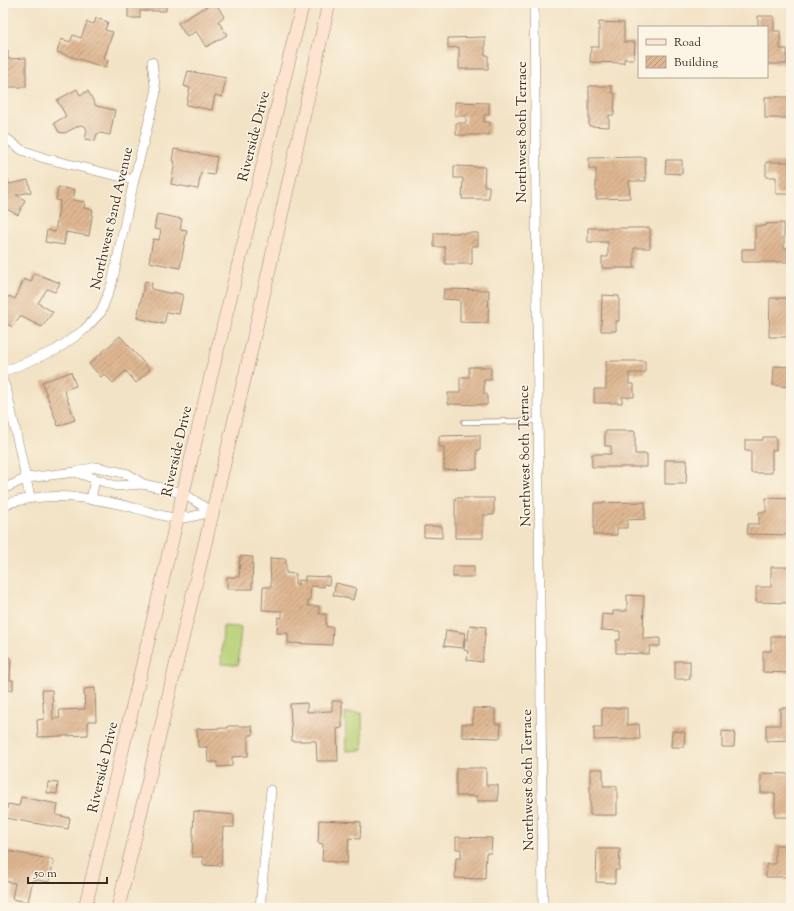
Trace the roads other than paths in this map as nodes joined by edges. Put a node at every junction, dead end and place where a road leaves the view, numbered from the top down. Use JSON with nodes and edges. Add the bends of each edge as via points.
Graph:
{"nodes":[{"id":1,"x":303,"y":3,"type":"edge"},
{"id":2,"x":329,"y":3,"type":"edge"},
{"id":3,"x":534,"y":3,"type":"edge"},
{"id":4,"x":152,"y":62,"type":"dead end"},
{"id":5,"x":3,"y":136,"type":"edge"},
{"id":6,"x":134,"y":180,"type":"junction"},
{"id":7,"x":3,"y":372,"type":"edge"},
{"id":8,"x":3,"y":381,"type":"edge"},
{"id":9,"x":537,"y":421,"type":"junction"},
{"id":10,"x":464,"y":422,"type":"dead end"},
{"id":11,"x":75,"y":472,"type":"junction"},
{"id":12,"x":27,"y":478,"type":"junction"},
{"id":13,"x":95,"y":479,"type":"junction"},
{"id":14,"x":143,"y":484,"type":"junction"},
{"id":15,"x":3,"y":489,"type":"edge"},
{"id":16,"x":183,"y":493,"type":"junction"},
{"id":17,"x":30,"y":497,"type":"junction"},
{"id":18,"x":91,"y":500,"type":"junction"},
{"id":19,"x":3,"y":504,"type":"edge"},
{"id":20,"x":212,"y":512,"type":"junction"},
{"id":21,"x":177,"y":518,"type":"junction"},
{"id":22,"x":271,"y":790,"type":"dead end"},
{"id":23,"x":85,"y":908,"type":"edge"},
{"id":24,"x":118,"y":908,"type":"edge"},
{"id":25,"x":260,"y":908,"type":"edge"},
{"id":26,"x":543,"y":908,"type":"edge"}],
"edges":[{"from":1,"to":16,"type":"street","name":"Riverside Drive"},
{"from":2,"to":20,"type":"street"},
{"from":3,"to":9,"type":"street","name":"Northwest 80th Terrace"},
{"from":4,"to":6,"type":"street","name":"Northwest 82nd Avenue","via":[[156,93]]},
{"from":5,"to":6,"type":"street","via":[[22,150],[44,158]]},
{"from":6,"to":7,"type":"street","name":"Northwest 82nd Avenue","via":[[112,283],[101,312],[84,330],[56,350]]},
{"from":8,"to":12,"type":"street"},
{"from":9,"to":10,"type":"lane"},
{"from":9,"to":26,"type":"street","name":"Northwest 80th Terrace"},
{"from":11,"to":12,"type":"street"},
{"from":11,"to":13,"type":"street"},
{"from":11,"to":14,"type":"street","via":[[96,467],[111,469],[128,474]]},
{"from":12,"to":15,"type":"street"},
{"from":12,"to":17,"type":"street"},
{"from":13,"to":14,"type":"street","via":[[116,486]]},
{"from":13,"to":18,"type":"street"},
{"from":14,"to":16,"type":"street"},
{"from":16,"to":20,"type":"street"},
{"from":16,"to":21,"type":"street","name":"Riverside Drive"},
{"from":17,"to":18,"type":"street","via":[[52,496]]},
{"from":17,"to":19,"type":"street"},
{"from":18,"to":21,"type":"street"},
{"from":20,"to":21,"type":"street"},
{"from":20,"to":24,"type":"street"},
{"from":21,"to":23,"type":"street","name":"Riverside Drive"},
{"from":22,"to":25,"type":"street"}]}
